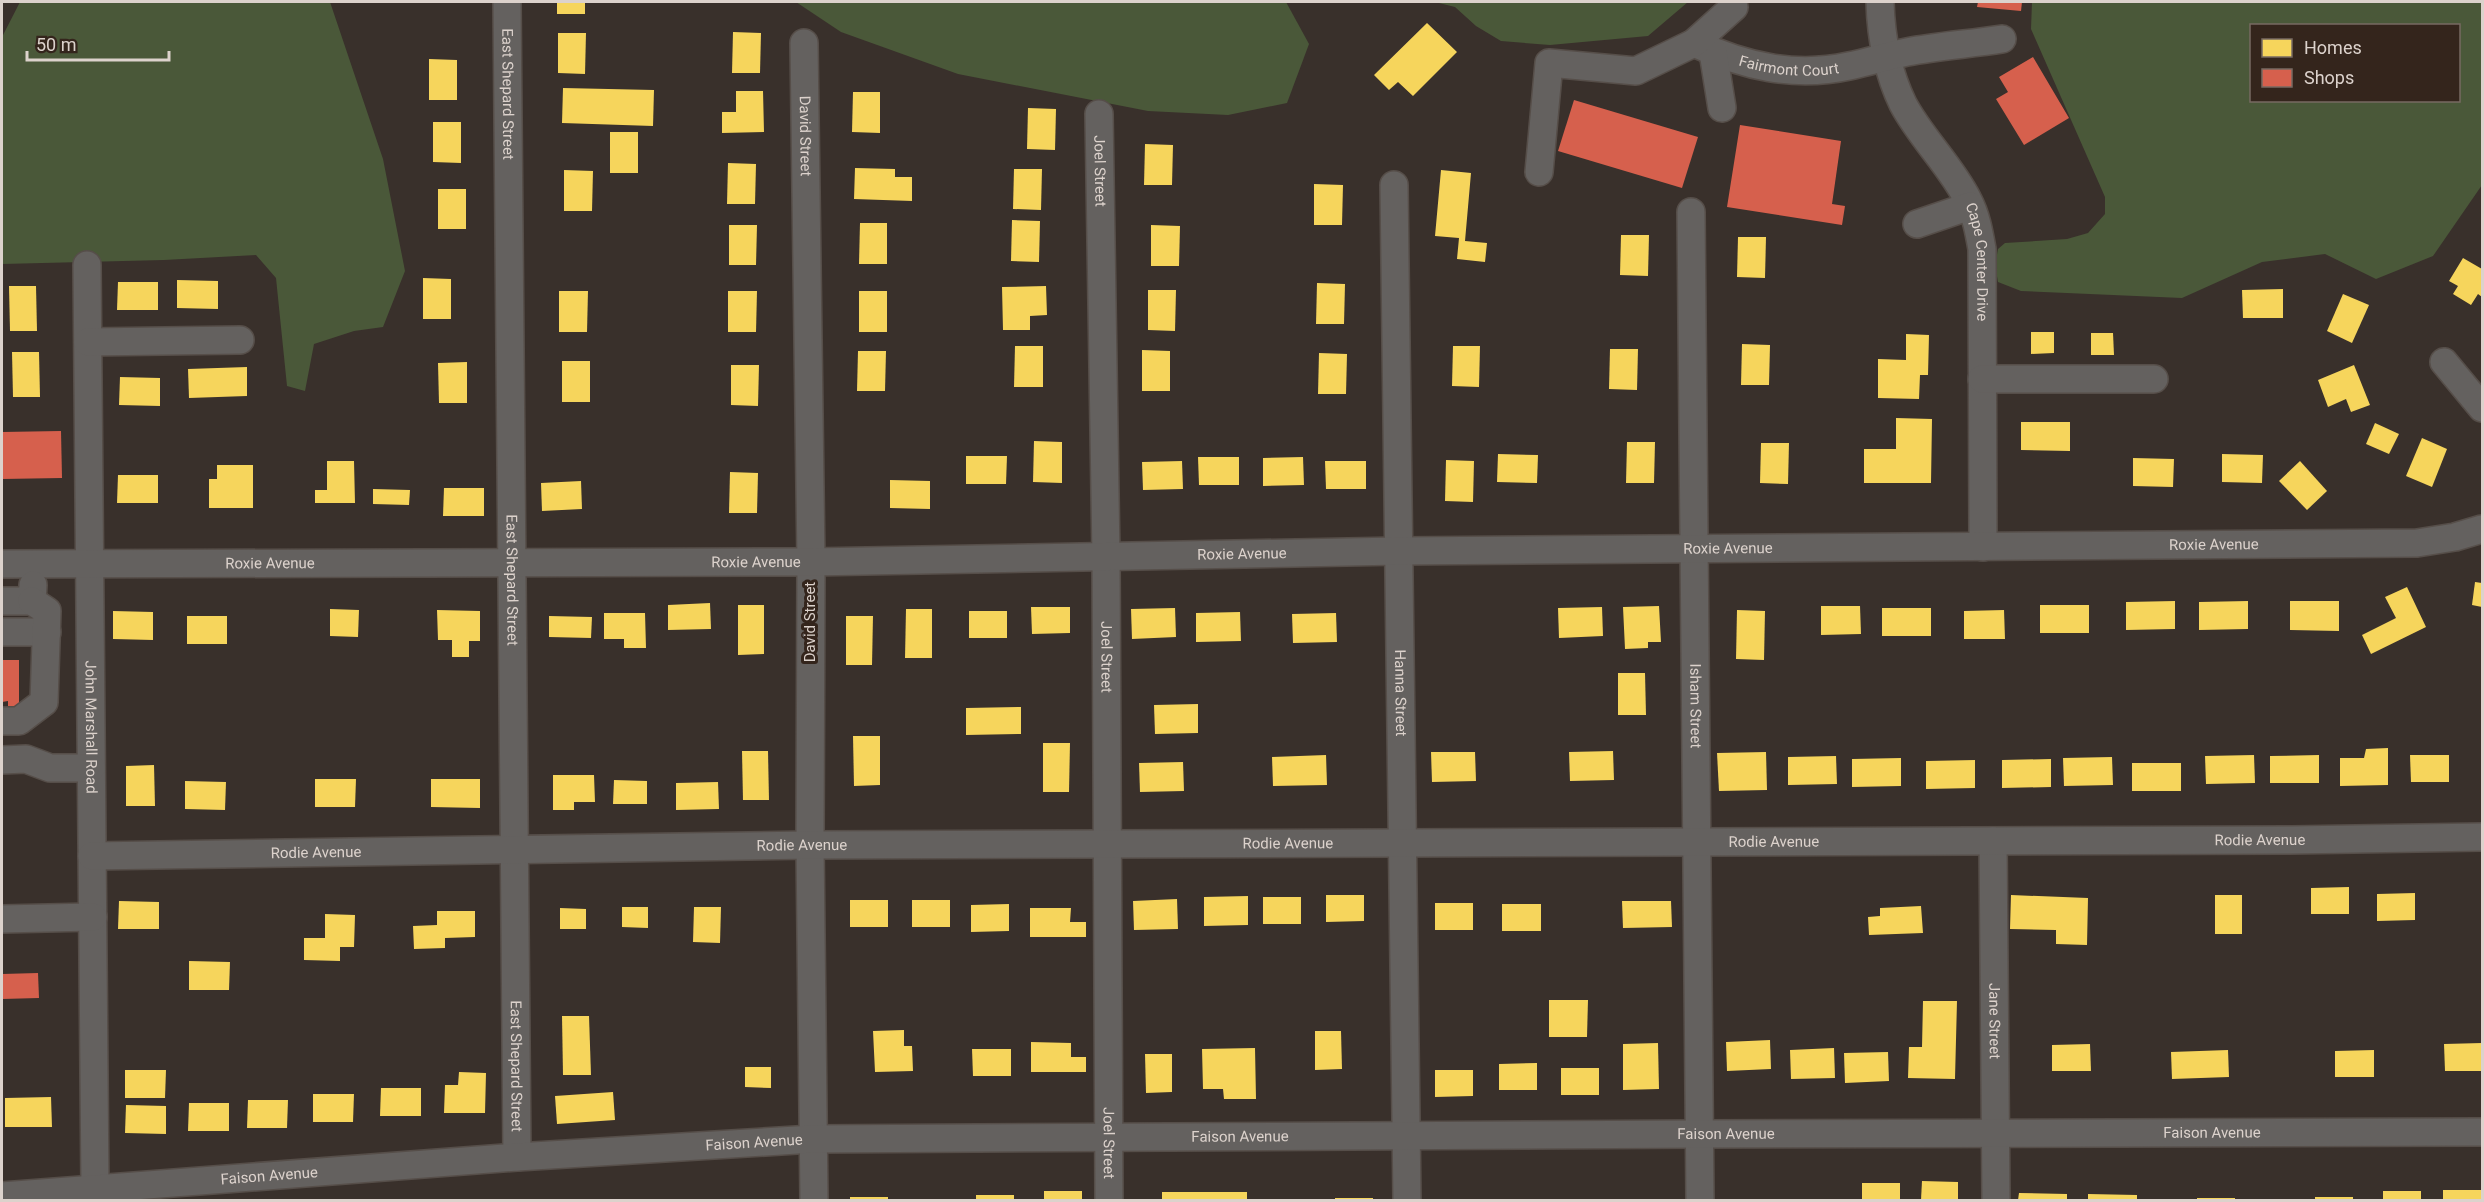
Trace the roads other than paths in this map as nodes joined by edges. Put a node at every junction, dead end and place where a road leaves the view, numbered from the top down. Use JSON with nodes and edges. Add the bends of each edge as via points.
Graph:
{"nodes":[{"id":1,"x":507,"y":2,"type":"edge"},
{"id":2,"x":1880,"y":2,"type":"edge"},
{"id":3,"x":1734,"y":7,"type":"dead end"},
{"id":4,"x":2002,"y":39,"type":"dead end"},
{"id":5,"x":804,"y":43,"type":"dead end"},
{"id":6,"x":1704,"y":47,"type":"junction"},
{"id":7,"x":1886,"y":56,"type":"junction"},
{"id":8,"x":1722,"y":108,"type":"dead end"},
{"id":9,"x":1100,"y":114,"type":"dead end"},
{"id":10,"x":1539,"y":172,"type":"dead end"},
{"id":11,"x":1394,"y":185,"type":"dead end"},
{"id":12,"x":1970,"y":206,"type":"junction"},
{"id":13,"x":1690,"y":212,"type":"dead end"},
{"id":14,"x":1917,"y":224,"type":"dead end"},
{"id":15,"x":87,"y":265,"type":"dead end"},
{"id":16,"x":240,"y":340,"type":"dead end"},
{"id":17,"x":88,"y":342,"type":"junction"},
{"id":18,"x":2444,"y":362,"type":"dead end"},
{"id":19,"x":1982,"y":379,"type":"junction"},
{"id":20,"x":2154,"y":379,"type":"dead end"},
{"id":21,"x":2482,"y":408,"type":"edge"},
{"id":22,"x":2482,"y":529,"type":"edge"},
{"id":23,"x":1983,"y":548,"type":"junction"},
{"id":24,"x":1693,"y":550,"type":"junction"},
{"id":25,"x":1399,"y":551,"type":"junction"},
{"id":26,"x":1106,"y":557,"type":"junction"},
{"id":27,"x":512,"y":561,"type":"junction"},
{"id":28,"x":811,"y":562,"type":"junction"},
{"id":29,"x":2,"y":564,"type":"edge"},
{"id":30,"x":34,"y":564,"type":"junction"},
{"id":31,"x":90,"y":565,"type":"junction"},
{"id":32,"x":2,"y":601,"type":"edge"},
{"id":33,"x":32,"y":601,"type":"junction"},
{"id":34,"x":2,"y":632,"type":"edge"},
{"id":35,"x":46,"y":632,"type":"junction"},
{"id":36,"x":46,"y":682,"type":"junction"},
{"id":37,"x":91,"y":682,"type":"junction"},
{"id":38,"x":2,"y":721,"type":"edge"},
{"id":39,"x":2,"y":760,"type":"edge"},
{"id":40,"x":91,"y":768,"type":"junction"},
{"id":41,"x":2482,"y":837,"type":"edge"},
{"id":42,"x":1993,"y":841,"type":"junction"},
{"id":43,"x":1695,"y":842,"type":"junction"},
{"id":44,"x":1402,"y":843,"type":"junction"},
{"id":45,"x":1107,"y":844,"type":"junction"},
{"id":46,"x":810,"y":845,"type":"junction"},
{"id":47,"x":514,"y":849,"type":"junction"},
{"id":48,"x":92,"y":856,"type":"junction"},
{"id":49,"x":93,"y":917,"type":"junction"},
{"id":50,"x":2,"y":919,"type":"edge"},
{"id":51,"x":1996,"y":1132,"type":"junction"},
{"id":52,"x":2482,"y":1132,"type":"edge"},
{"id":53,"x":1699,"y":1134,"type":"junction"},
{"id":54,"x":1406,"y":1136,"type":"junction"},
{"id":55,"x":1108,"y":1137,"type":"junction"},
{"id":56,"x":813,"y":1139,"type":"junction"},
{"id":57,"x":517,"y":1157,"type":"junction"},
{"id":58,"x":95,"y":1189,"type":"junction"},
{"id":59,"x":2,"y":1196,"type":"edge"},
{"id":60,"x":814,"y":1200,"type":"edge"},
{"id":61,"x":1109,"y":1200,"type":"edge"},
{"id":62,"x":1407,"y":1200,"type":"edge"},
{"id":63,"x":1700,"y":1200,"type":"edge"},
{"id":64,"x":1996,"y":1200,"type":"edge"}],
"edges":[{"from":1,"to":27,"type":"street","name":"East Shepard Street"},
{"from":2,"to":7,"type":"street","name":"Cape Center Drive"},
{"from":3,"to":6,"type":"street"},
{"from":4,"to":7,"type":"street","name":"Fairmont Court"},
{"from":5,"to":28,"type":"street","name":"David Street"},
{"from":6,"to":7,"type":"street","name":"Fairmont Court","via":[[1755,66],[1784,71],[1849,66]]},
{"from":6,"to":8,"type":"street"},
{"from":6,"to":10,"type":"street","via":[[1636,71],[1549,63]]},
{"from":7,"to":12,"type":"street","name":"Cape Center Drive","via":[[1904,105]]},
{"from":9,"to":26,"type":"street","name":"Joel Street"},
{"from":11,"to":25,"type":"street","name":"Hanna Street"},
{"from":12,"to":14,"type":"street"},
{"from":12,"to":19,"type":"street","name":"Cape Center Drive","via":[[1982,249]]},
{"from":13,"to":24,"type":"street","name":"Isham Street"},
{"from":15,"to":17,"type":"street","name":"John Marshall Road"},
{"from":16,"to":17,"type":"street"},
{"from":17,"to":31,"type":"street","name":"John Marshall Road"},
{"from":18,"to":21,"type":"street"},
{"from":19,"to":20,"type":"street"},
{"from":19,"to":23,"type":"street","name":"Cape Center Drive"},
{"from":22,"to":23,"type":"street","name":"Roxie Avenue","via":[[2417,543]]},
{"from":23,"to":24,"type":"street","name":"Roxie Avenue"},
{"from":24,"to":25,"type":"street","name":"Roxie Avenue"},
{"from":24,"to":43,"type":"street","name":"Isham Street"},
{"from":25,"to":26,"type":"street","name":"Roxie Avenue"},
{"from":25,"to":44,"type":"street","name":"Hanna Street"},
{"from":26,"to":28,"type":"street","name":"Roxie Avenue"},
{"from":26,"to":45,"type":"street","name":"Joel Street"},
{"from":27,"to":28,"type":"street","name":"Roxie Avenue"},
{"from":27,"to":31,"type":"street","name":"Roxie Avenue"},
{"from":27,"to":47,"type":"street","name":"East Shepard Street"},
{"from":28,"to":46,"type":"street","name":"David Street"},
{"from":29,"to":30,"type":"street","name":"Roxie Avenue"},
{"from":30,"to":31,"type":"street","name":"Roxie Avenue"},
{"from":30,"to":33,"type":"street"},
{"from":31,"to":37,"type":"street","name":"John Marshall Road"},
{"from":32,"to":33,"type":"street"},
{"from":33,"to":35,"type":"street","via":[[47,611]]},
{"from":34,"to":35,"type":"street"},
{"from":35,"to":36,"type":"street"},
{"from":36,"to":37,"type":"street"},
{"from":36,"to":38,"type":"street","via":[[44,702],[19,720]]},
{"from":37,"to":40,"type":"street","name":"John Marshall Road"},
{"from":39,"to":40,"type":"street","via":[[26,759],[50,768]]},
{"from":40,"to":48,"type":"street","name":"John Marshall Road"},
{"from":41,"to":42,"type":"street","name":"Rodie Avenue"},
{"from":42,"to":43,"type":"street","name":"Rodie Avenue"},
{"from":42,"to":51,"type":"street","name":"Jane Street"},
{"from":43,"to":44,"type":"street","name":"Rodie Avenue"},
{"from":43,"to":53,"type":"street","name":"Isham Street"},
{"from":44,"to":45,"type":"street","name":"Rodie Avenue"},
{"from":44,"to":54,"type":"street","name":"Hanna Street"},
{"from":45,"to":46,"type":"street","name":"Rodie Avenue"},
{"from":45,"to":55,"type":"street","name":"Joel Street"},
{"from":46,"to":47,"type":"street","name":"Rodie Avenue"},
{"from":46,"to":56,"type":"street","name":"David Street"},
{"from":47,"to":48,"type":"street","name":"Rodie Avenue"},
{"from":47,"to":57,"type":"street","name":"East Shepard Street"},
{"from":48,"to":49,"type":"street","name":"John Marshall Road"},
{"from":49,"to":50,"type":"street"},
{"from":49,"to":58,"type":"street","name":"John Marshall Road"},
{"from":51,"to":52,"type":"street","name":"Faison Avenue"},
{"from":51,"to":53,"type":"street","name":"Faison Avenue"},
{"from":51,"to":64,"type":"street","name":"Jane Street"},
{"from":53,"to":54,"type":"street","name":"Faison Avenue"},
{"from":53,"to":63,"type":"street","name":"Isham Street"},
{"from":54,"to":55,"type":"street","name":"Faison Avenue"},
{"from":54,"to":62,"type":"street","name":"Hanna Street"},
{"from":55,"to":56,"type":"street","name":"Faison Avenue"},
{"from":55,"to":61,"type":"street","name":"Joel Street"},
{"from":56,"to":57,"type":"street","name":"Faison Avenue"},
{"from":56,"to":60,"type":"street","name":"David Street"},
{"from":57,"to":58,"type":"street","name":"Faison Avenue"},
{"from":58,"to":59,"type":"street","name":"Faison Avenue"}]}
